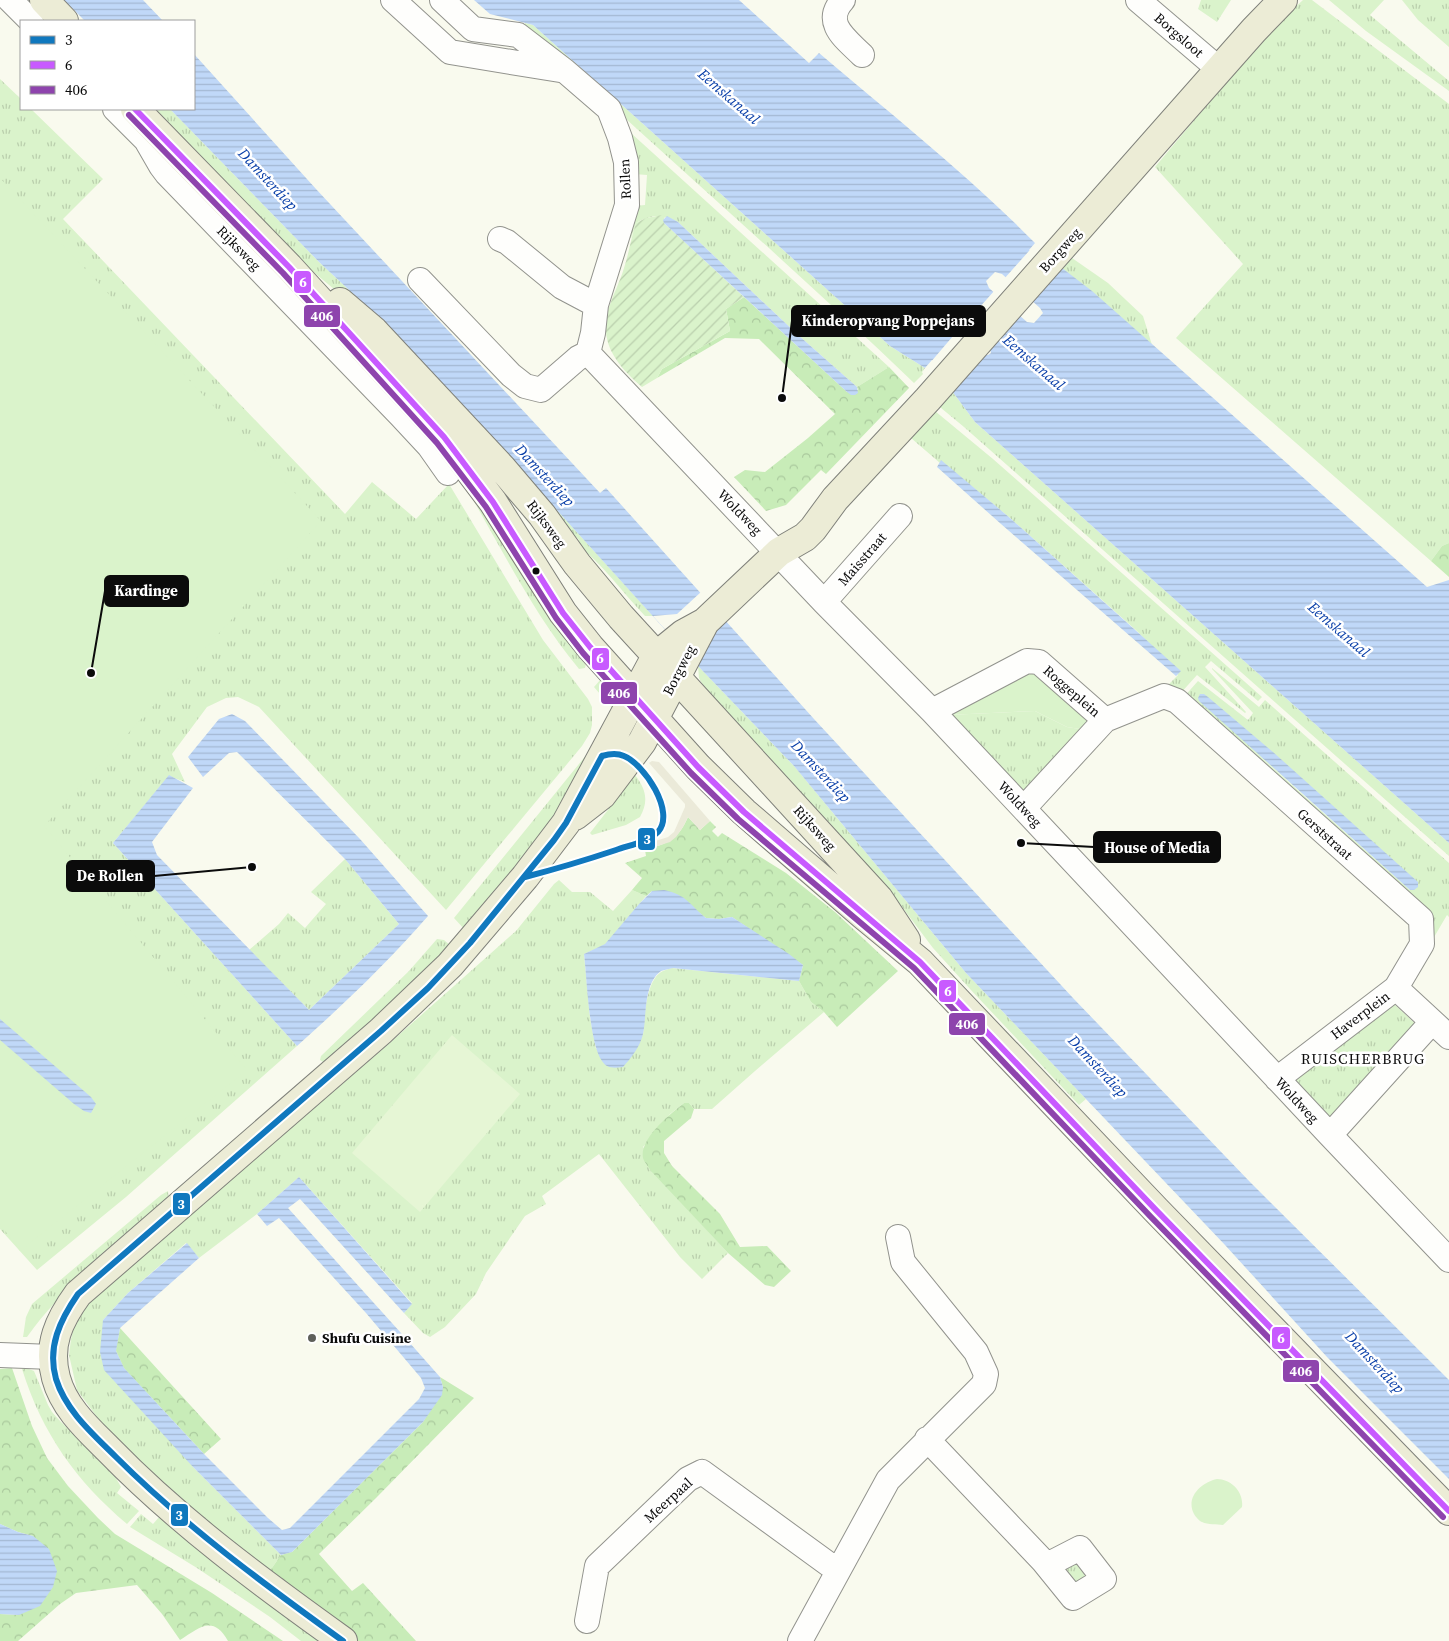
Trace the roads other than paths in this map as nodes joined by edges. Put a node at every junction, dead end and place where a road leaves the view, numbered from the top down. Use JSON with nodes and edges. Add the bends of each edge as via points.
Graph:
{"nodes":[{"id":1,"x":10,"y":0,"type":"edge"},
{"id":2,"x":30,"y":0,"type":"edge"},
{"id":3,"x":44,"y":0,"type":"edge"},
{"id":4,"x":393,"y":0,"type":"edge"},
{"id":5,"x":442,"y":0,"type":"edge"},
{"id":6,"x":843,"y":0,"type":"edge"},
{"id":7,"x":1138,"y":0,"type":"edge"},
{"id":8,"x":1283,"y":0,"type":"edge"},
{"id":9,"x":30,"y":20,"type":"edge"},
{"id":10,"x":49,"y":20,"type":"edge"},
{"id":11,"x":63,"y":20,"type":"edge"},
{"id":12,"x":862,"y":55,"type":"dead end"},
{"id":13,"x":1220,"y":70,"type":"junction"},
{"id":14,"x":565,"y":71,"type":"junction"},
{"id":15,"x":116,"y":110,"type":"edge"},
{"id":16,"x":136,"y":110,"type":"edge"},
{"id":17,"x":151,"y":110,"type":"edge"},
{"id":18,"x":500,"y":239,"type":"dead end"},
{"id":19,"x":420,"y":280,"type":"dead end"},
{"id":20,"x":596,"y":305,"type":"junction"},
{"id":21,"x":588,"y":353,"type":"junction"},
{"id":22,"x":383,"y":371,"type":"junction"},
{"id":23,"x":400,"y":415,"type":"junction"},
{"id":24,"x":437,"y":429,"type":"junction"},
{"id":25,"x":448,"y":473,"type":"dead end"},
{"id":26,"x":900,"y":516,"type":"dead end"},
{"id":27,"x":779,"y":552,"type":"junction"},
{"id":28,"x":824,"y":602,"type":"junction"},
{"id":29,"x":673,"y":650,"type":"junction"},
{"id":30,"x":675,"y":677,"type":"junction"},
{"id":31,"x":634,"y":697,"type":"junction"},
{"id":32,"x":932,"y":711,"type":"junction"},
{"id":33,"x":654,"y":719,"type":"junction"},
{"id":34,"x":1105,"y":720,"type":"junction"},
{"id":35,"x":1024,"y":808,"type":"junction"},
{"id":36,"x":566,"y":823,"type":"junction"},
{"id":37,"x":920,"y":962,"type":"junction"},
{"id":38,"x":1396,"y":988,"type":"junction"},
{"id":39,"x":1440,"y":1030,"type":"edge"},
{"id":40,"x":1277,"y":1078,"type":"junction"},
{"id":41,"x":1330,"y":1135,"type":"junction"},
{"id":42,"x":898,"y":1237,"type":"dead end"},
{"id":43,"x":1449,"y":1260,"type":"edge"},
{"id":44,"x":0,"y":1355,"type":"edge"},
{"id":45,"x":52,"y":1357,"type":"junction"},
{"id":46,"x":927,"y":1438,"type":"junction"},
{"id":47,"x":1449,"y":1511,"type":"edge"},
{"id":48,"x":1047,"y":1565,"type":"dead end"},
{"id":49,"x":838,"y":1571,"type":"junction"},
{"id":50,"x":587,"y":1620,"type":"dead end"},
{"id":51,"x":343,"y":1641,"type":"edge"},
{"id":52,"x":800,"y":1641,"type":"edge"}],
"edges":[{"from":1,"to":9,"type":"street"},
{"from":2,"to":10,"type":"main road"},
{"from":3,"to":11,"type":"main road"},
{"from":4,"to":14,"type":"street","via":[[450,52]]},
{"from":5,"to":14,"type":"street","name":"Rollen","via":[[473,29],[518,36]]},
{"from":6,"to":12,"type":"street","via":[[834,17],[838,32]]},
{"from":7,"to":13,"type":"street","name":"Borgsloot"},
{"from":8,"to":13,"type":"main road","name":"Borgweg"},
{"from":13,"to":27,"type":"main road","name":"Borgweg","via":[[938,388],[835,499],[813,529]]},
{"from":14,"to":20,"type":"street","name":"Rollen","via":[[609,109],[626,162],[627,205]]},
{"from":15,"to":22,"type":"street","name":"Rijksweg","via":[[146,140],[167,174]]},
{"from":16,"to":22,"type":"main road","name":"Rijksweg","via":[[289,267]]},
{"from":17,"to":22,"type":"main road","name":"Rijksweg","via":[[288,254],[374,331]]},
{"from":18,"to":20,"type":"street","via":[[562,287]]},
{"from":19,"to":21,"type":"street","via":[[525,386],[541,390]]},
{"from":20,"to":21,"type":"street"},
{"from":21,"to":27,"type":"street","name":"Woldweg"},
{"from":22,"to":23,"type":"street","name":"Rijksweg"},
{"from":22,"to":24,"type":"main road","name":"Rijksweg"},
{"from":22,"to":29,"type":"main road","name":"Rijksweg","via":[[519,487],[577,564]]},
{"from":23,"to":24,"type":"main road"},
{"from":23,"to":25,"type":"street","name":"Rijksweg","via":[[429,446]]},
{"from":24,"to":31,"type":"main road","name":"Rijksweg","via":[[489,497],[563,613]]},
{"from":26,"to":28,"type":"street","name":"Maisstraat"},
{"from":27,"to":28,"type":"street","name":"Woldweg"},
{"from":27,"to":29,"type":"main road","name":"Borgweg","via":[[711,616],[683,634]]},
{"from":28,"to":32,"type":"street","name":"Woldweg"},
{"from":29,"to":30,"type":"main road","name":"Rijksweg"},
{"from":29,"to":31,"type":"main road"},
{"from":30,"to":33,"type":"main road","name":"Borgweg"},
{"from":30,"to":37,"type":"main road","name":"Rijksweg","via":[[879,899]]},
{"from":31,"to":33,"type":"main road","name":"Rijksweg"},
{"from":31,"to":36,"type":"main road"},
{"from":32,"to":34,"type":"street","name":"Roggeplein","via":[[1028,661],[1039,662]]},
{"from":32,"to":35,"type":"street","name":"Woldweg"},
{"from":33,"to":36,"type":"main road","name":"Borgweg","via":[[642,742],[602,795]]},
{"from":33,"to":37,"type":"main road","name":"Rijksweg","via":[[744,812]]},
{"from":34,"to":35,"type":"street","name":"Roggeplein"},
{"from":34,"to":38,"type":"street","name":"Gerststraat","via":[[1164,696],[1177,701],[1421,919],[1422,944]]},
{"from":35,"to":40,"type":"street","name":"Woldweg"},
{"from":36,"to":45,"type":"main road","via":[[513,892],[428,988],[78,1294],[64,1312]]},
{"from":37,"to":47,"type":"main road","name":"Rijksweg"},
{"from":38,"to":39,"type":"street"},
{"from":38,"to":40,"type":"street","name":"Haverplein"},
{"from":39,"to":41,"type":"street"},
{"from":40,"to":41,"type":"street","name":"Woldweg"},
{"from":41,"to":43,"type":"street","name":"Woldweg"},
{"from":42,"to":46,"type":"street","via":[[903,1262],[976,1352],[986,1374],[984,1384]]},
{"from":44,"to":45,"type":"street"},
{"from":45,"to":51,"type":"main road","via":[[65,1402],[133,1475],[261,1582]]},
{"from":46,"to":48,"type":"street"},
{"from":46,"to":49,"type":"street","via":[[888,1480]]},
{"from":49,"to":50,"type":"street","name":"Meerpaal","via":[[702,1472],[688,1479],[596,1566]]},
{"from":49,"to":52,"type":"street"}]}
